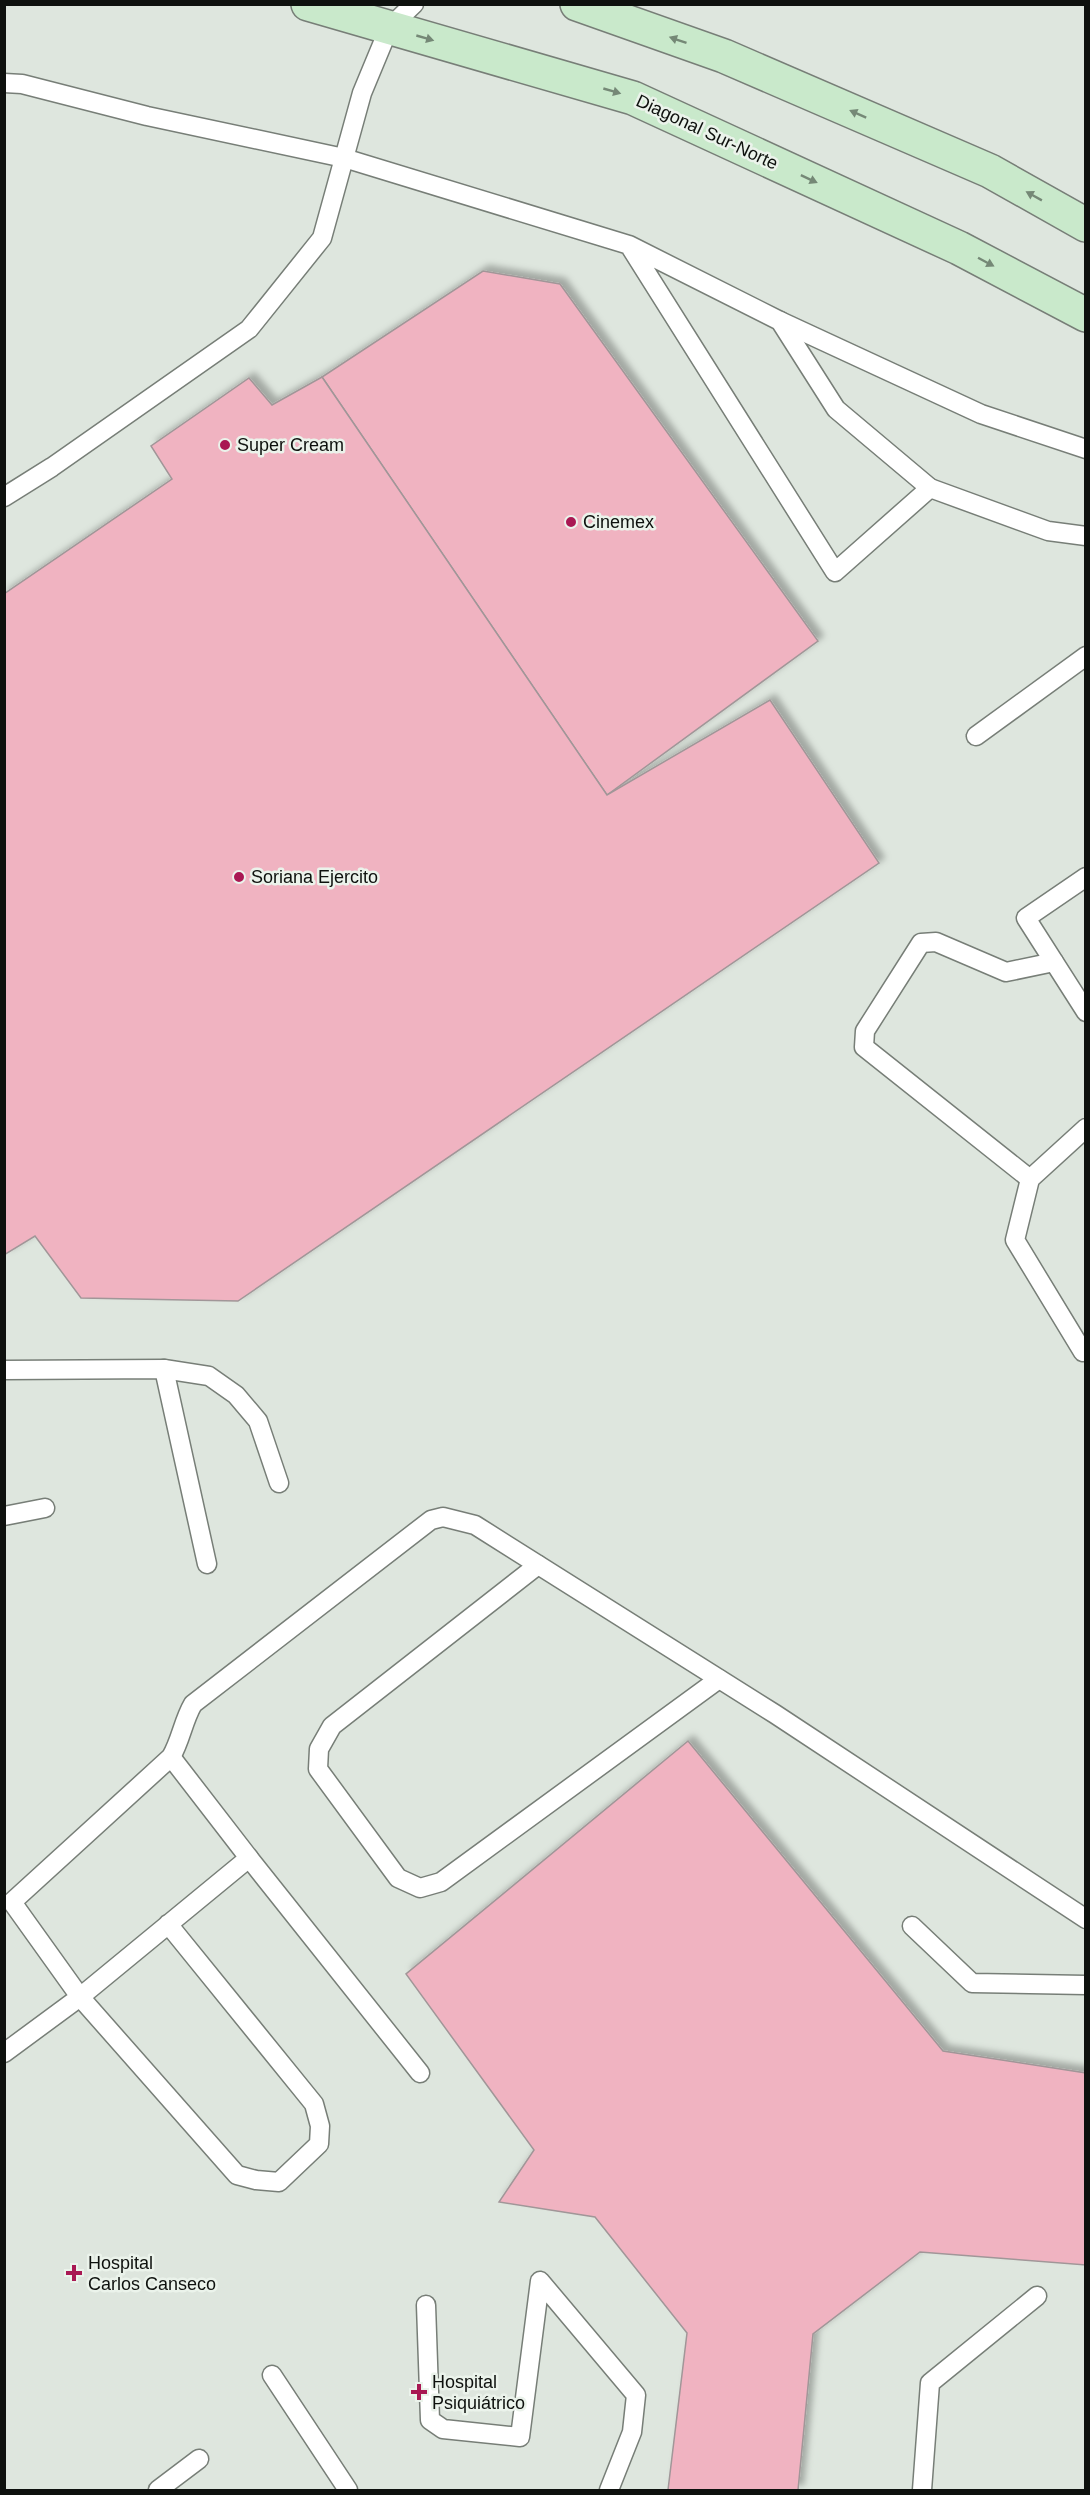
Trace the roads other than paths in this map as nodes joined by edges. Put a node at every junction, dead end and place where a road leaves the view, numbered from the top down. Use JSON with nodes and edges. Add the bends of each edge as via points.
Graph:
{"nodes":[{"id":1,"x":308,"y":4,"type":"edge"},
{"id":2,"x":414,"y":4,"type":"edge"},
{"id":3,"x":576,"y":4,"type":"edge"},
{"id":4,"x":389,"y":28,"type":"junction"},
{"id":5,"x":4,"y":83,"type":"edge"},
{"id":6,"x":344,"y":158,"type":"junction"},
{"id":7,"x":1086,"y":225,"type":"edge"},
{"id":8,"x":629,"y":245,"type":"junction"},
{"id":9,"x":1086,"y":315,"type":"edge"},
{"id":10,"x":780,"y":321,"type":"junction"},
{"id":11,"x":1086,"y":448,"type":"edge"},
{"id":12,"x":930,"y":488,"type":"junction"},
{"id":13,"x":4,"y":497,"type":"edge"},
{"id":14,"x":1086,"y":536,"type":"edge"},
{"id":15,"x":1086,"y":656,"type":"edge"},
{"id":16,"x":976,"y":736,"type":"dead end"},
{"id":17,"x":1086,"y":877,"type":"edge"},
{"id":18,"x":1054,"y":962,"type":"junction"},
{"id":19,"x":1085,"y":1010,"type":"edge"},
{"id":20,"x":1086,"y":1128,"type":"edge"},
{"id":21,"x":1030,"y":1179,"type":"junction"},
{"id":22,"x":1083,"y":1352,"type":"dead end"},
{"id":23,"x":164,"y":1369,"type":"junction"},
{"id":24,"x":4,"y":1370,"type":"edge"},
{"id":25,"x":279,"y":1483,"type":"dead end"},
{"id":26,"x":45,"y":1508,"type":"dead end"},
{"id":27,"x":4,"y":1516,"type":"edge"},
{"id":28,"x":207,"y":1564,"type":"dead end"},
{"id":29,"x":538,"y":1565,"type":"junction"},
{"id":30,"x":718,"y":1679,"type":"junction"},
{"id":31,"x":171,"y":1757,"type":"junction"},
{"id":32,"x":249,"y":1858,"type":"junction"},
{"id":33,"x":1086,"y":1919,"type":"edge"},
{"id":34,"x":168,"y":1924,"type":"junction"},
{"id":35,"x":912,"y":1926,"type":"dead end"},
{"id":36,"x":1086,"y":1986,"type":"edge"},
{"id":37,"x":80,"y":1997,"type":"junction"},
{"id":38,"x":4,"y":2053,"type":"edge"},
{"id":39,"x":420,"y":2073,"type":"dead end"},
{"id":40,"x":1036,"y":2296,"type":"dead end"},
{"id":41,"x":426,"y":2305,"type":"dead end"},
{"id":42,"x":272,"y":2375,"type":"dead end"},
{"id":43,"x":199,"y":2459,"type":"dead end"},
{"id":44,"x":158,"y":2490,"type":"edge"},
{"id":45,"x":348,"y":2490,"type":"edge"},
{"id":46,"x":609,"y":2490,"type":"edge"},
{"id":47,"x":922,"y":2490,"type":"edge"}],
"edges":[{"from":1,"to":4,"type":"street","name":"Diagonal Sur-Norte"},
{"from":2,"to":4,"type":"lane"},
{"from":7,"to":3,"type":"street","one_way":true,"via":[[990,171],[734,60]]},
{"from":4,"to":6,"type":"lane","via":[[362,93]]},
{"from":4,"to":9,"type":"street","name":"Diagonal Sur-Norte","one_way":true,"via":[[633,98],[959,248]]},
{"from":5,"to":6,"type":"lane"},
{"from":6,"to":8,"type":"lane"},
{"from":6,"to":13,"type":"lane","via":[[322,238],[249,329]]},
{"from":8,"to":10,"type":"lane"},
{"from":8,"to":12,"type":"lane","via":[[835,572]]},
{"from":10,"to":11,"type":"lane","via":[[981,414]]},
{"from":10,"to":12,"type":"lane","via":[[836,409]]},
{"from":12,"to":14,"type":"lane","via":[[1048,531]]},
{"from":15,"to":16,"type":"lane"},
{"from":17,"to":18,"type":"lane","via":[[1026,918]]},
{"from":18,"to":19,"type":"lane"},
{"from":18,"to":21,"type":"lane","via":[[1006,972],[936,942],[921,943],[865,1031],[864,1047]]},
{"from":20,"to":21,"type":"lane"},
{"from":21,"to":22,"type":"lane","via":[[1015,1240]]},
{"from":23,"to":24,"type":"lane"},
{"from":23,"to":25,"type":"lane","via":[[209,1376],[236,1395],[258,1421]]},
{"from":23,"to":28,"type":"lane"},
{"from":26,"to":27,"type":"lane"},
{"from":29,"to":30,"type":"lane"},
{"from":29,"to":30,"type":"lane","via":[[332,1726],[319,1749],[318,1768],[398,1878],[420,1887],[441,1882]]},
{"from":29,"to":31,"type":"lane","via":[[475,1525],[443,1517],[431,1520],[193,1704],[183,1720],[180,1740]]},
{"from":30,"to":33,"type":"lane"},
{"from":31,"to":32,"type":"lane"},
{"from":31,"to":37,"type":"lane","via":[[12,1902]]},
{"from":32,"to":34,"type":"lane"},
{"from":32,"to":39,"type":"lane"},
{"from":34,"to":37,"type":"lane"},
{"from":34,"to":37,"type":"lane","via":[[314,2104],[320,2126],[319,2144],[279,2182],[237,2175]]},
{"from":35,"to":36,"type":"lane","via":[[972,1983]]},
{"from":37,"to":38,"type":"lane"},
{"from":40,"to":47,"type":"lane","via":[[930,2383]]},
{"from":41,"to":46,"type":"lane","via":[[430,2420],[443,2428],[520,2438],[540,2281],[636,2395],[632,2432]]},
{"from":42,"to":45,"type":"lane"},
{"from":43,"to":44,"type":"lane"}]}
